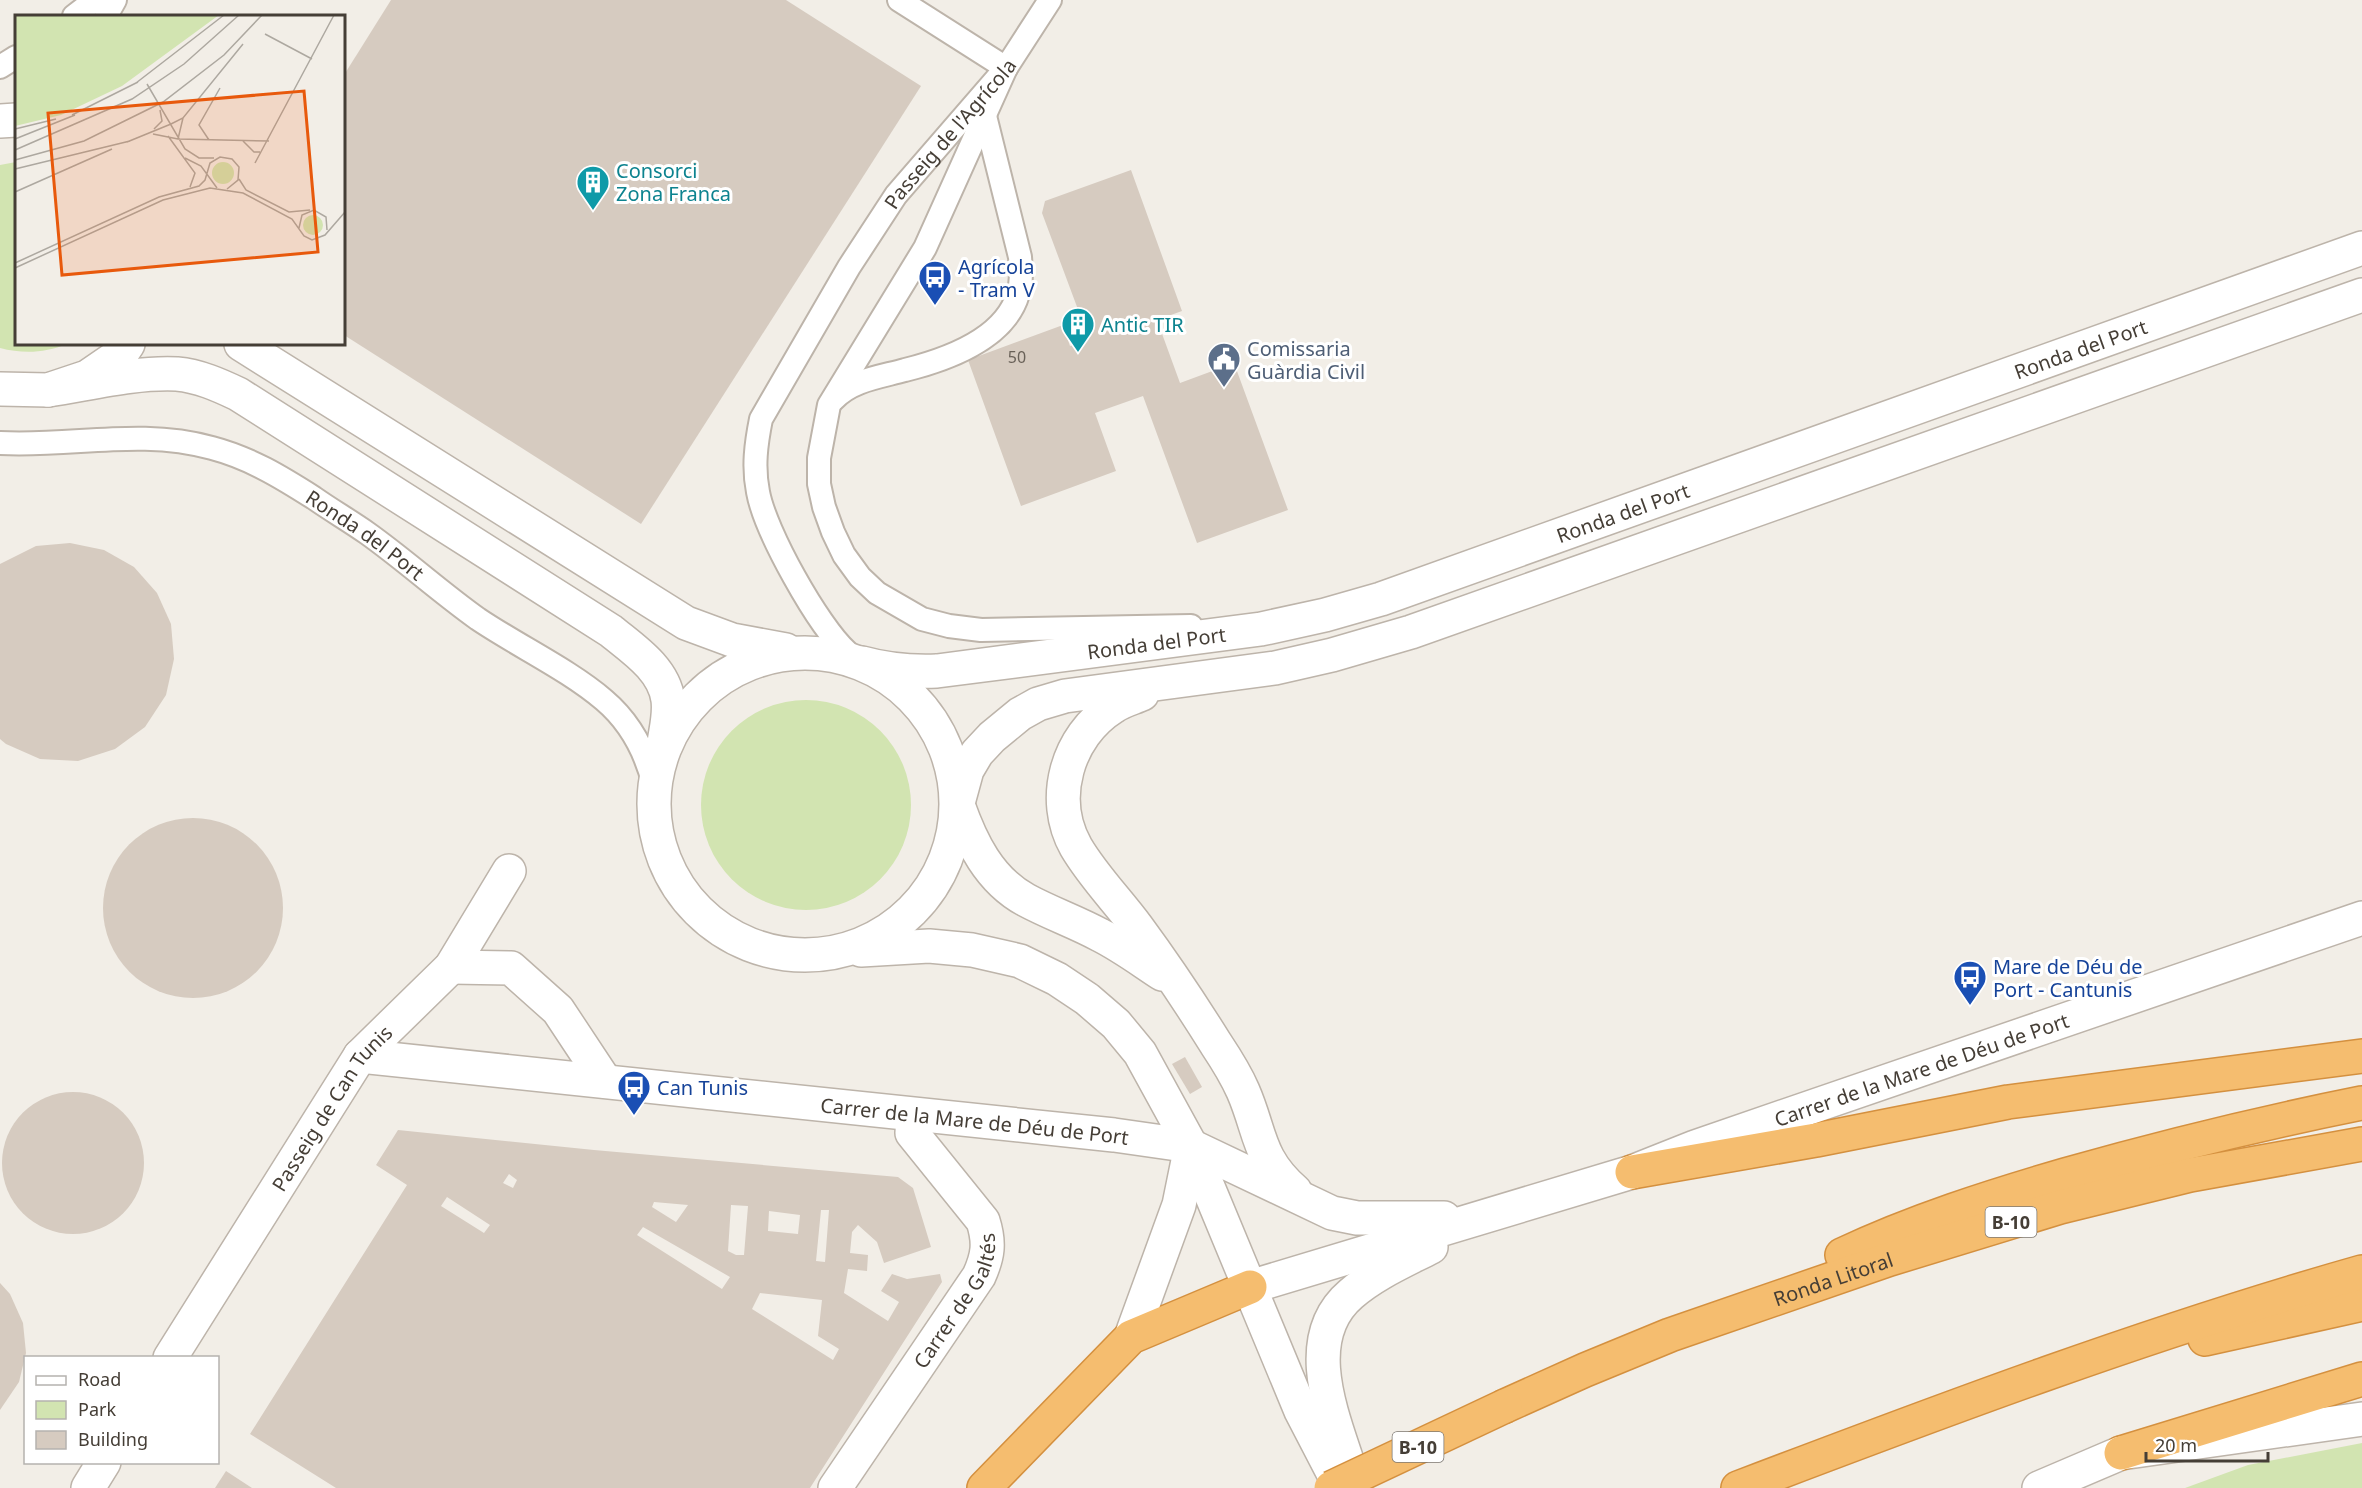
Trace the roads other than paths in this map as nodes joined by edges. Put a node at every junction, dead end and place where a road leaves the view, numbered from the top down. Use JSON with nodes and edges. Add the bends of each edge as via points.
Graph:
{"nodes":[{"id":1,"x":95,"y":0,"type":"edge"},
{"id":2,"x":115,"y":0,"type":"edge"},
{"id":3,"x":899,"y":0,"type":"edge"},
{"id":4,"x":1050,"y":0,"type":"edge"},
{"id":5,"x":75,"y":15,"type":"edge"},
{"id":6,"x":107,"y":15,"type":"edge"},
{"id":7,"x":15,"y":58,"type":"edge"},
{"id":8,"x":0,"y":67,"type":"edge"},
{"id":9,"x":1006,"y":68,"type":"junction"},
{"id":10,"x":985,"y":116,"type":"junction"},
{"id":11,"x":2362,"y":248,"type":"edge"},
{"id":12,"x":2362,"y":295,"type":"edge"},
{"id":13,"x":127,"y":345,"type":"edge"},
{"id":14,"x":244,"y":345,"type":"edge"},
{"id":15,"x":0,"y":389,"type":"edge"},
{"id":16,"x":48,"y":390,"type":"junction"},
{"id":17,"x":829,"y":405,"type":"junction"},
{"id":18,"x":0,"y":443,"type":"edge"},
{"id":19,"x":1261,"y":629,"type":"junction"},
{"id":20,"x":805,"y":653,"type":"junction"},
{"id":21,"x":862,"y":663,"type":"junction"},
{"id":22,"x":1168,"y":684,"type":"junction"},
{"id":23,"x":664,"y":748,"type":"junction"},
{"id":24,"x":654,"y":785,"type":"junction"},
{"id":25,"x":958,"y":803,"type":"junction"},
{"id":26,"x":509,"y":871,"type":"dead end"},
{"id":27,"x":2362,"y":918,"type":"edge"},
{"id":28,"x":820,"y":952,"type":"junction"},
{"id":29,"x":451,"y":967,"type":"junction"},
{"id":30,"x":1178,"y":984,"type":"junction"},
{"id":31,"x":360,"y":1056,"type":"junction"},
{"id":32,"x":2362,"y":1056,"type":"edge"},
{"id":33,"x":605,"y":1082,"type":"junction"},
{"id":34,"x":2362,"y":1103,"type":"edge"},
{"id":35,"x":913,"y":1114,"type":"junction"},
{"id":36,"x":2362,"y":1144,"type":"edge"},
{"id":37,"x":1191,"y":1146,"type":"junction"},
{"id":38,"x":1632,"y":1172,"type":"junction"},
{"id":39,"x":1307,"y":1202,"type":"junction"},
{"id":40,"x":1482,"y":1218,"type":"junction"},
{"id":41,"x":2362,"y":1272,"type":"edge"},
{"id":42,"x":1250,"y":1287,"type":"junction"},
{"id":43,"x":2362,"y":1304,"type":"edge"},
{"id":44,"x":1670,"y":1335,"type":"junction"},
{"id":45,"x":1131,"y":1337,"type":"junction"},
{"id":46,"x":171,"y":1356,"type":"edge"},
{"id":47,"x":2042,"y":1376,"type":"junction"},
{"id":48,"x":2362,"y":1378,"type":"edge"},
{"id":49,"x":2362,"y":1419,"type":"edge"},
{"id":50,"x":2121,"y":1453,"type":"junction"},
{"id":51,"x":103,"y":1464,"type":"edge"},
{"id":52,"x":88,"y":1488,"type":"edge"},
{"id":53,"x":835,"y":1488,"type":"edge"},
{"id":54,"x":984,"y":1488,"type":"edge"},
{"id":55,"x":1331,"y":1488,"type":"edge"},
{"id":56,"x":1341,"y":1488,"type":"edge"},
{"id":57,"x":1355,"y":1488,"type":"edge"},
{"id":58,"x":1738,"y":1488,"type":"edge"},
{"id":59,"x":2038,"y":1488,"type":"edge"}],
"edges":[{"from":1,"to":5,"type":"lane"},
{"from":2,"to":6,"type":"lane"},
{"from":3,"to":9,"type":"lane"},
{"from":4,"to":9,"type":"lane","name":"Passeig de l'Agrícola"},
{"from":7,"to":8,"type":"lane"},
{"from":9,"to":10,"type":"lane"},
{"from":9,"to":21,"type":"lane","name":"Passeig de l'Agrícola","via":[[896,195],[849,267],[761,419],[754,471],[769,527],[810,605],[846,652]]},
{"from":10,"to":17,"type":"lane","via":[[925,248]]},
{"from":10,"to":17,"type":"lane","via":[[1020,257],[1021,277],[1012,309],[982,338],[925,365],[855,384]]},
{"from":11,"to":19,"type":"street","name":"Ronda del Port","via":[[1381,598]]},
{"from":12,"to":22,"type":"street","name":"Ronda del Port","via":[[1411,632],[1275,668]]},
{"from":13,"to":16,"type":"street","via":[[87,377]]},
{"from":14,"to":20,"type":"street","via":[[686,623],[732,640]]},
{"from":15,"to":16,"type":"street"},
{"from":16,"to":23,"type":"street","via":[[178,374],[207,380],[238,394],[611,631],[653,668],[663,683],[668,699]]},
{"from":17,"to":19,"type":"lane","via":[[819,458],[824,507],[843,555],[860,577],[898,607],[922,619],[981,630],[1161,625]]},
{"from":18,"to":24,"type":"lane","name":"Ronda del Port","via":[[36,445],[112,438],[179,440],[250,461],[281,477],[367,533],[478,619],[604,700],[639,743]]},
{"from":19,"to":21,"type":"street","name":"Ronda del Port","via":[[937,671],[909,672]]},
{"from":20,"to":21,"type":"street","name":"Ronda del Port"},
{"from":20,"to":23,"type":"street","via":[[745,665],[709,686],[677,722]]},
{"from":21,"to":25,"type":"street","via":[[917,702],[937,727],[950,755]]},
{"from":22,"to":25,"type":"street","name":"Ronda del Port","via":[[1065,696],[1020,714],[977,753],[967,770]]},
{"from":22,"to":30,"type":"street","via":[[1114,706],[1095,720],[1071,758],[1062,801],[1066,825],[1086,863]]},
{"from":23,"to":24,"type":"street"},
{"from":24,"to":28,"type":"street","via":[[658,839],[678,886],[694,909],[738,940],[766,950]]},
{"from":25,"to":28,"type":"street","via":[[948,859],[923,900],[883,934],[858,945]]},
{"from":25,"to":30,"type":"street","via":[[976,848],[1004,884],[1023,898],[1102,936]]},
{"from":26,"to":29,"type":"street","name":"Passeig de Can Tunis"},
{"from":27,"to":38,"type":"street","name":"Carrer de la Mare de Déu de Port","via":[[1706,1143]]},
{"from":28,"to":37,"type":"street","via":[[929,946],[972,950],[1020,961],[1058,979],[1116,1024],[1140,1053]]},
{"from":29,"to":31,"type":"street","name":"Passeig de Can Tunis"},
{"from":29,"to":33,"type":"street","via":[[512,968],[558,1010]]},
{"from":30,"to":39,"type":"street","via":[[1234,1073],[1262,1151]]},
{"from":31,"to":33,"type":"street","name":"Carrer de la Mare de Déu de Port"},
{"from":31,"to":46,"type":"street","name":"Passeig de Can Tunis"},
{"from":32,"to":38,"type":"highway","via":[[2008,1102]]},
{"from":33,"to":35,"type":"street","name":"Carrer de la Mare de Déu de Port"},
{"from":34,"to":44,"type":"highway","via":[[2145,1152],[1956,1210],[1859,1247]]},
{"from":35,"to":37,"type":"street","name":"Carrer de la Mare de Déu de Port"},
{"from":35,"to":53,"type":"street","name":"Carrer de Galtés","via":[[912,1133],[983,1221],[989,1238],[987,1258],[979,1276]]},
{"from":36,"to":44,"type":"highway","name":"Ronda Litoral","number":"B-10","via":[[2190,1175],[2060,1207]]},
{"from":37,"to":39,"type":"street","name":"Carrer de la Mare de Déu de Port"},
{"from":37,"to":42,"type":"street"},
{"from":37,"to":45,"type":"street","via":[[1179,1205]]},
{"from":38,"to":40,"type":"street","name":"Carrer de la Mare de Déu de Port"},
{"from":39,"to":40,"type":"street","name":"Carrer de la Mare de Déu de Port","via":[[1357,1218]]},
{"from":40,"to":42,"type":"street","name":"Carrer de la Mare de Déu de Port"},
{"from":40,"to":57,"type":"street","name":"Carrer de la Mare de Déu de Port","via":[[1365,1283],[1349,1295],[1328,1327],[1323,1347],[1324,1377]]},
{"from":41,"to":47,"type":"highway","via":[[2260,1301]]},
{"from":42,"to":45,"type":"highway"},
{"from":42,"to":56,"type":"street","via":[[1301,1411]]},
{"from":43,"to":47,"type":"highway"},
{"from":44,"to":55,"type":"highway","name":"Ronda Litoral","number":"B-10","bridge":true,"via":[[1584,1370]]},
{"from":45,"to":54,"type":"highway"},
{"from":47,"to":58,"type":"highway"},
{"from":48,"to":50,"type":"highway"},
{"from":49,"to":50,"type":"street"},
{"from":50,"to":59,"type":"street"},
{"from":51,"to":52,"type":"street"}]}
